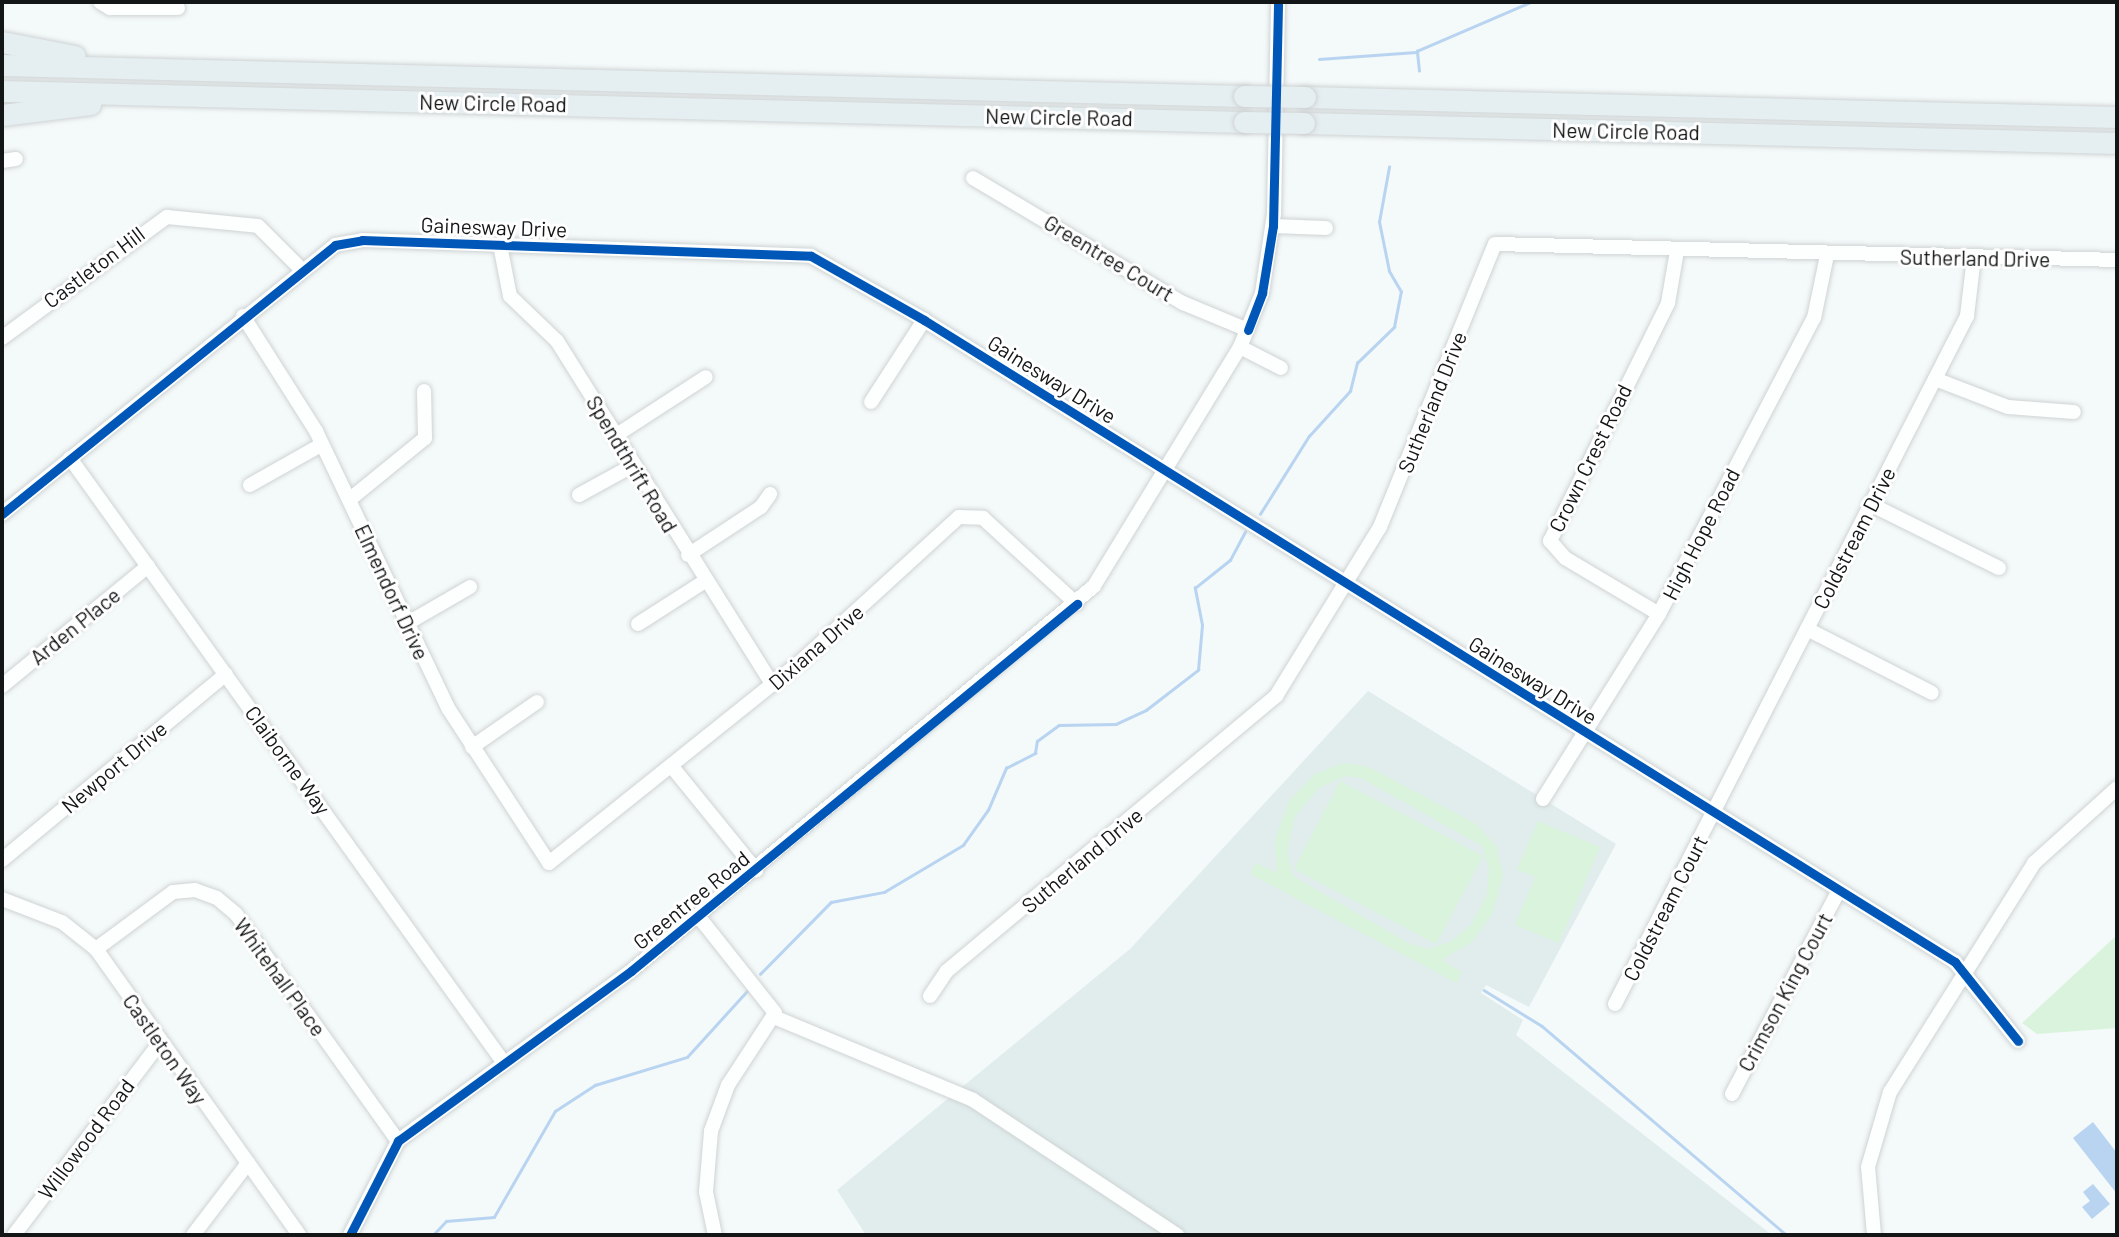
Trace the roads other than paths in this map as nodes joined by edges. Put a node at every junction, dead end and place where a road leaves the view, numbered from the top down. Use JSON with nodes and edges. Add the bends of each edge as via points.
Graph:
{"nodes":[{"id":1,"x":100,"y":2,"type":"edge"},
{"id":2,"x":1278,"y":2,"type":"edge"},
{"id":3,"x":178,"y":8,"type":"dead end"},
{"id":4,"x":2,"y":42,"type":"edge"},
{"id":5,"x":2,"y":65,"type":"edge"},
{"id":6,"x":209,"y":70,"type":"junction"},
{"id":7,"x":2,"y":91,"type":"edge"},
{"id":8,"x":350,"y":100,"type":"junction"},
{"id":9,"x":2,"y":115,"type":"edge"},
{"id":10,"x":2117,"y":117,"type":"edge"},
{"id":11,"x":2117,"y":143,"type":"edge"},
{"id":12,"x":973,"y":178,"type":"dead end"},
{"id":13,"x":1273,"y":226,"type":"junction"},
{"id":14,"x":1326,"y":228,"type":"dead end"},
{"id":15,"x":500,"y":245,"type":"junction"},
{"id":16,"x":1677,"y":251,"type":"junction"},
{"id":17,"x":1827,"y":255,"type":"junction"},
{"id":18,"x":1974,"y":257,"type":"junction"},
{"id":19,"x":2117,"y":260,"type":"edge"},
{"id":20,"x":300,"y":268,"type":"junction"},
{"id":21,"x":243,"y":316,"type":"junction"},
{"id":22,"x":924,"y":320,"type":"junction"},
{"id":23,"x":1248,"y":330,"type":"junction"},
{"id":24,"x":2,"y":338,"type":"edge"},
{"id":25,"x":1240,"y":347,"type":"junction"},
{"id":26,"x":1281,"y":368,"type":"dead end"},
{"id":27,"x":706,"y":377,"type":"dead end"},
{"id":28,"x":1935,"y":379,"type":"junction"},
{"id":29,"x":424,"y":391,"type":"dead end"},
{"id":30,"x":872,"y":402,"type":"dead end"},
{"id":31,"x":2074,"y":412,"type":"dead end"},
{"id":32,"x":615,"y":436,"type":"junction"},
{"id":33,"x":321,"y":445,"type":"junction"},
{"id":34,"x":70,"y":458,"type":"junction"},
{"id":35,"x":632,"y":467,"type":"junction"},
{"id":36,"x":1164,"y":470,"type":"junction"},
{"id":37,"x":250,"y":485,"type":"dead end"},
{"id":38,"x":770,"y":494,"type":"dead end"},
{"id":39,"x":579,"y":495,"type":"dead end"},
{"id":40,"x":349,"y":500,"type":"junction"},
{"id":41,"x":1870,"y":504,"type":"junction"},
{"id":42,"x":2,"y":514,"type":"edge"},
{"id":43,"x":688,"y":555,"type":"junction"},
{"id":44,"x":148,"y":566,"type":"junction"},
{"id":45,"x":1999,"y":568,"type":"dead end"},
{"id":46,"x":705,"y":581,"type":"junction"},
{"id":47,"x":1347,"y":584,"type":"junction"},
{"id":48,"x":470,"y":587,"type":"dead end"},
{"id":49,"x":1077,"y":604,"type":"junction"},
{"id":50,"x":1659,"y":614,"type":"junction"},
{"id":51,"x":407,"y":624,"type":"junction"},
{"id":52,"x":638,"y":624,"type":"dead end"},
{"id":53,"x":1807,"y":629,"type":"junction"},
{"id":54,"x":226,"y":674,"type":"junction"},
{"id":55,"x":772,"y":685,"type":"junction"},
{"id":56,"x":2,"y":686,"type":"edge"},
{"id":57,"x":1932,"y":693,"type":"dead end"},
{"id":58,"x":537,"y":702,"type":"dead end"},
{"id":59,"x":1582,"y":731,"type":"junction"},
{"id":60,"x":472,"y":747,"type":"junction"},
{"id":61,"x":673,"y":768,"type":"junction"},
{"id":62,"x":2117,"y":788,"type":"edge"},
{"id":63,"x":1543,"y":799,"type":"dead end"},
{"id":64,"x":1714,"y":813,"type":"junction"},
{"id":65,"x":2,"y":860,"type":"edge"},
{"id":66,"x":549,"y":863,"type":"joint"},
{"id":67,"x":755,"y":870,"type":"junction"},
{"id":68,"x":1839,"y":890,"type":"junction"},
{"id":69,"x":2,"y":898,"type":"edge"},
{"id":70,"x":699,"y":917,"type":"junction"},
{"id":71,"x":96,"y":949,"type":"junction"},
{"id":72,"x":1965,"y":971,"type":"junction"},
{"id":73,"x":930,"y":996,"type":"dead end"},
{"id":74,"x":1615,"y":1004,"type":"dead end"},
{"id":75,"x":774,"y":1017,"type":"junction"},
{"id":76,"x":2018,"y":1041,"type":"dead end"},
{"id":77,"x":159,"y":1044,"type":"junction"},
{"id":78,"x":504,"y":1063,"type":"junction"},
{"id":79,"x":1732,"y":1094,"type":"dead end"},
{"id":80,"x":398,"y":1141,"type":"junction"},
{"id":81,"x":247,"y":1163,"type":"junction"},
{"id":82,"x":14,"y":1235,"type":"edge"},
{"id":83,"x":193,"y":1235,"type":"edge"},
{"id":84,"x":299,"y":1235,"type":"edge"},
{"id":85,"x":350,"y":1235,"type":"edge"},
{"id":86,"x":715,"y":1235,"type":"edge"},
{"id":87,"x":1177,"y":1235,"type":"edge"},
{"id":88,"x":1874,"y":1235,"type":"edge"}],
"edges":[{"from":1,"to":3,"type":"street","via":[[110,8]]},
{"from":2,"to":13,"type":"street","name":"Greentree Road"},
{"from":4,"to":6,"type":"highway"},
{"from":5,"to":6,"type":"highway","name":"New Circle Road"},
{"from":6,"to":10,"type":"highway","name":"New Circle Road","bridge":true},
{"from":7,"to":8,"type":"highway","name":"New Circle Road"},
{"from":8,"to":9,"type":"highway","via":[[92,104]]},
{"from":8,"to":11,"type":"highway","name":"New Circle Road","bridge":true},
{"from":12,"to":23,"type":"street","name":"Greentree Court","via":[[1183,303]]},
{"from":13,"to":14,"type":"street"},
{"from":13,"to":23,"type":"street","name":"Greentree Road","via":[[1262,293]]},
{"from":15,"to":20,"type":"street","name":"Gainesway Drive","via":[[348,241]]},
{"from":15,"to":22,"type":"street","name":"Gainesway Drive","via":[[794,252],[831,263]]},
{"from":15,"to":32,"type":"street","name":"Spendthrift Road","via":[[510,296],[557,341]]},
{"from":16,"to":17,"type":"street","name":"Sutherland Drive"},
{"from":16,"to":47,"type":"street","name":"Sutherland Drive","via":[[1494,244],[1405,471]]},
{"from":16,"to":50,"type":"street","name":"Crown Crest Road","via":[[1668,303],[1550,541],[1565,558]]},
{"from":17,"to":18,"type":"street","name":"Sutherland Drive"},
{"from":17,"to":50,"type":"street","name":"High Hope Road","via":[[1814,318]]},
{"from":18,"to":19,"type":"street","name":"Sutherland Drive"},
{"from":18,"to":28,"type":"street","name":"Coldstream Drive","via":[[1971,304]]},
{"from":20,"to":21,"type":"street","name":"Gainesway Drive"},
{"from":20,"to":24,"type":"street","name":"Castleton Hill","via":[[258,226],[167,217]]},
{"from":21,"to":33,"type":"street","name":"Elmendorf Drive"},
{"from":21,"to":34,"type":"street","name":"Gainesway Drive"},
{"from":22,"to":30,"type":"street"},
{"from":22,"to":36,"type":"street","name":"Gainesway Drive"},
{"from":23,"to":25,"type":"street","name":"Greentree Road"},
{"from":25,"to":26,"type":"street"},
{"from":25,"to":36,"type":"street","name":"Greentree Road"},
{"from":27,"to":32,"type":"street"},
{"from":28,"to":31,"type":"street","via":[[2008,407]]},
{"from":28,"to":41,"type":"street","name":"Coldstream Drive"},
{"from":29,"to":40,"type":"street","via":[[425,438]]},
{"from":32,"to":35,"type":"street","name":"Spendthrift Road"},
{"from":33,"to":37,"type":"street"},
{"from":33,"to":40,"type":"street","name":"Elmendorf Drive"},
{"from":34,"to":42,"type":"street","name":"Gainesway Drive"},
{"from":34,"to":44,"type":"street","name":"Claiborne Way"},
{"from":35,"to":39,"type":"street"},
{"from":35,"to":43,"type":"street","name":"Spendthrift Road"},
{"from":36,"to":47,"type":"street","name":"Gainesway Drive"},
{"from":36,"to":49,"type":"street","name":"Greentree Road"},
{"from":38,"to":43,"type":"street","via":[[761,507]]},
{"from":40,"to":51,"type":"street","name":"Elmendorf Drive"},
{"from":41,"to":45,"type":"street"},
{"from":41,"to":53,"type":"street","name":"Coldstream Drive"},
{"from":43,"to":46,"type":"street","name":"Spendthrift Road"},
{"from":44,"to":54,"type":"street","name":"Claiborne Way"},
{"from":44,"to":56,"type":"street","name":"Arden Place"},
{"from":46,"to":52,"type":"street"},
{"from":46,"to":55,"type":"street","name":"Spendthrift Road"},
{"from":47,"to":59,"type":"street","name":"Gainesway Drive"},
{"from":47,"to":73,"type":"street","name":"Sutherland Drive","via":[[1267,707],[947,971]]},
{"from":48,"to":51,"type":"street"},
{"from":49,"to":55,"type":"street","name":"Dixiana Drive","via":[[983,518],[959,517]]},
{"from":49,"to":67,"type":"street","name":"Greentree Road"},
{"from":50,"to":59,"type":"street","name":"High Hope Road"},
{"from":51,"to":60,"type":"street","name":"Elmendorf Drive"},
{"from":53,"to":57,"type":"street"},
{"from":53,"to":64,"type":"street","name":"Coldstream Drive"},
{"from":54,"to":65,"type":"street","name":"Newport Drive"},
{"from":54,"to":78,"type":"street","name":"Claiborne Way"},
{"from":55,"to":61,"type":"street","name":"Dixiana Drive"},
{"from":58,"to":60,"type":"street"},
{"from":59,"to":63,"type":"street","name":"High Hope Road"},
{"from":59,"to":64,"type":"street","name":"Gainesway Drive"},
{"from":60,"to":66,"type":"street","name":"Elmendorf Drive"},
{"from":61,"to":66,"type":"street","name":"Dixiana Drive"},
{"from":61,"to":67,"type":"street"},
{"from":62,"to":72,"type":"street","via":[[2044,850]]},
{"from":64,"to":68,"type":"street","name":"Gainesway Drive"},
{"from":64,"to":74,"type":"street","name":"Coldstream Court"},
{"from":67,"to":70,"type":"street","name":"Greentree Road"},
{"from":68,"to":72,"type":"street","name":"Gainesway Drive"},
{"from":68,"to":79,"type":"street","name":"Crimson King Court"},
{"from":69,"to":71,"type":"street","name":"Castleton Way","via":[[62,922]]},
{"from":70,"to":75,"type":"street","via":[[772,1005]]},
{"from":70,"to":78,"type":"street","name":"Greentree Road"},
{"from":71,"to":77,"type":"street","name":"Castleton Way"},
{"from":71,"to":80,"type":"street","name":"Whitehall Place","via":[[173,892],[195,890],[217,898],[236,915]]},
{"from":72,"to":76,"type":"street","name":"Gainesway Drive"},
{"from":72,"to":88,"type":"street","via":[[1889,1092],[1876,1126],[1868,1167]]},
{"from":75,"to":86,"type":"street","via":[[715,1116],[705,1166]]},
{"from":75,"to":87,"type":"street","via":[[973,1100]]},
{"from":77,"to":81,"type":"street","name":"Castleton Way"},
{"from":77,"to":82,"type":"street","name":"Willowood Road"},
{"from":78,"to":80,"type":"street","name":"Greentree Road"},
{"from":80,"to":85,"type":"street","name":"Greentree Road"},
{"from":81,"to":83,"type":"street"},
{"from":81,"to":84,"type":"street","name":"Castleton Way"}]}
